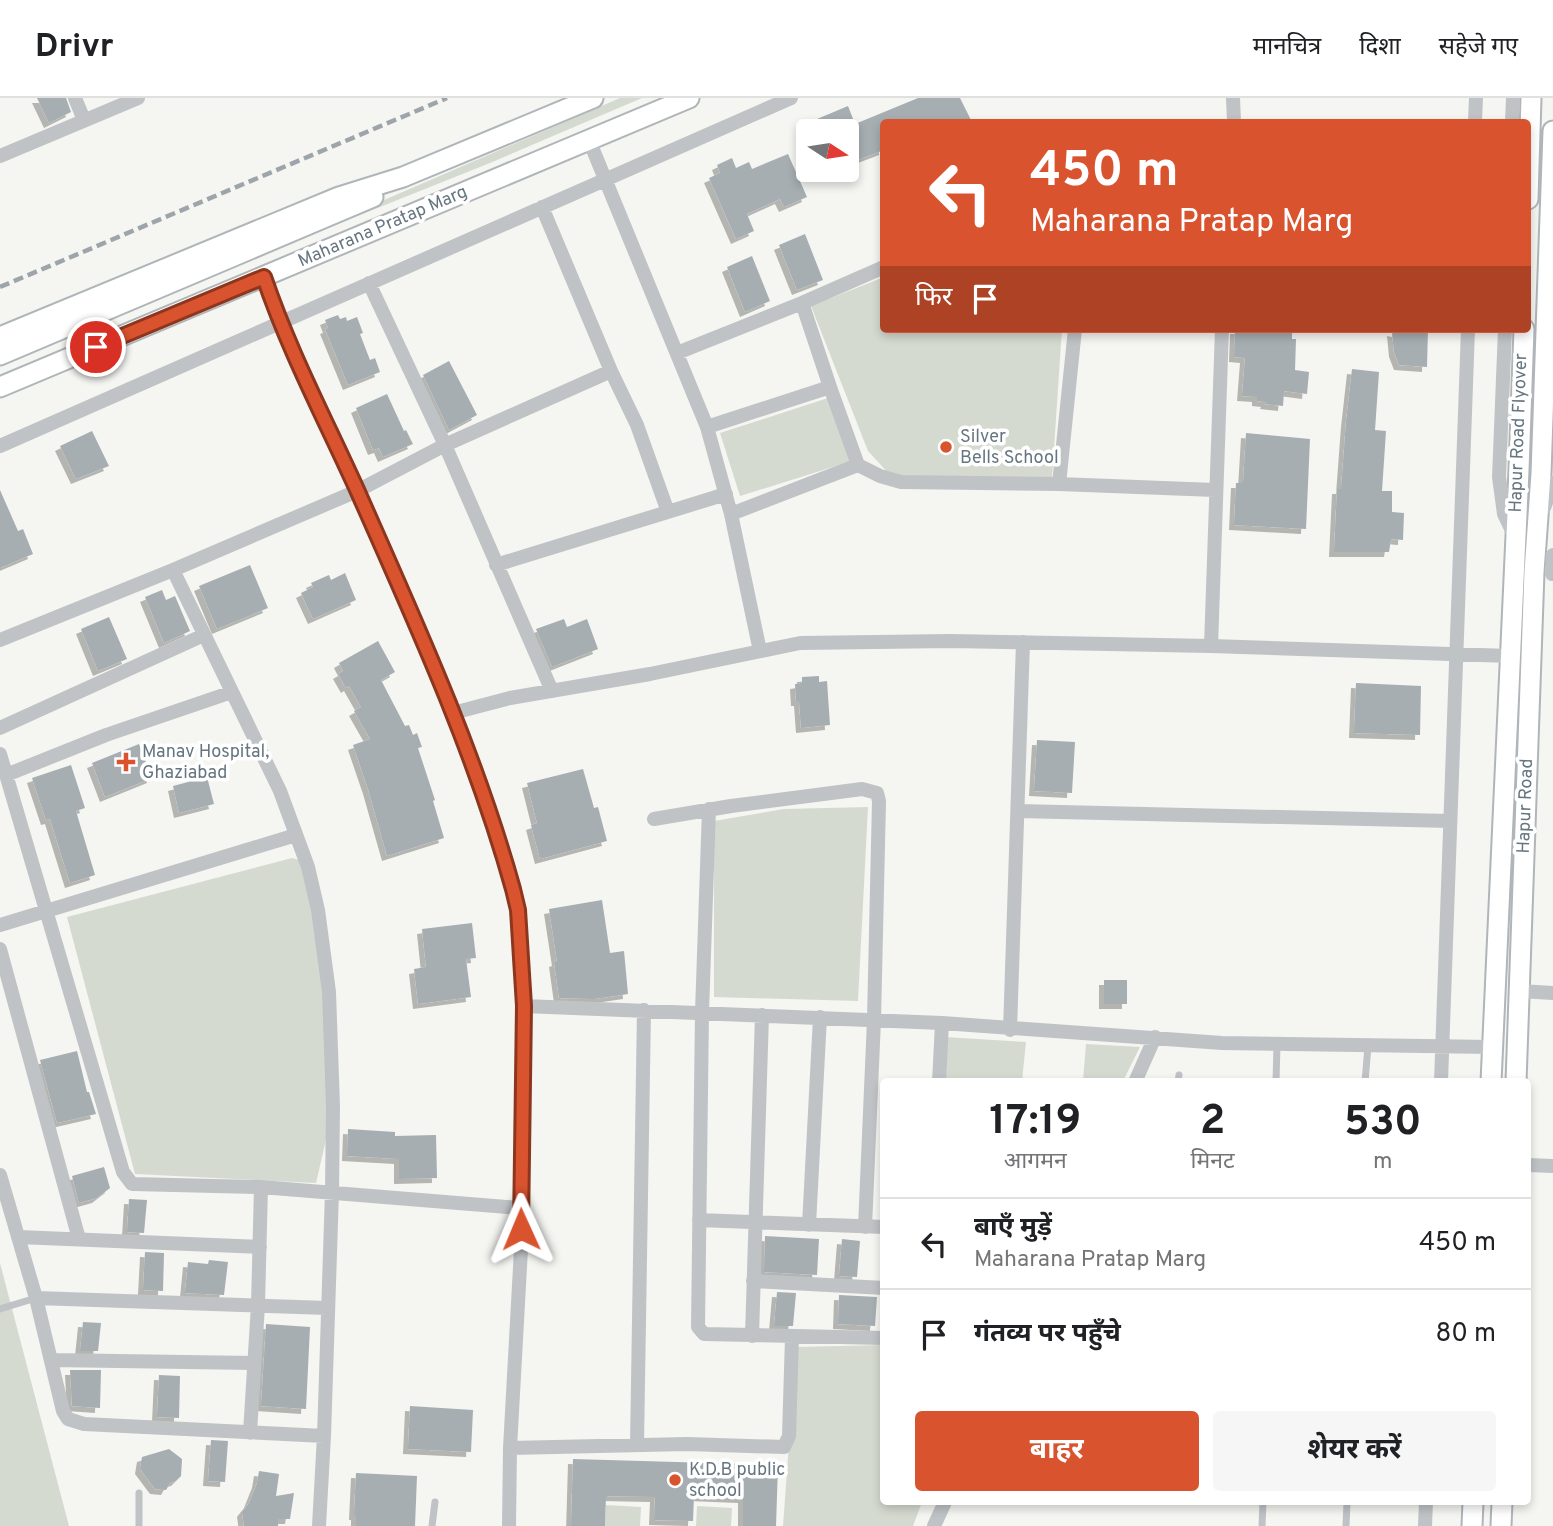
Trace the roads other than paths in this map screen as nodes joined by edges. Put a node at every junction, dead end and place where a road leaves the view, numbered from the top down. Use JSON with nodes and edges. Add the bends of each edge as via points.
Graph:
{"nodes":[{"id":1,"x":75,"y":98,"type":"edge"},
{"id":2,"x":138,"y":98,"type":"edge"},
{"id":3,"x":593,"y":98,"type":"edge"},
{"id":4,"x":689,"y":98,"type":"edge"},
{"id":5,"x":791,"y":98,"type":"edge"},
{"id":6,"x":1233,"y":98,"type":"edge"},
{"id":7,"x":1476,"y":98,"type":"edge"},
{"id":8,"x":1513,"y":98,"type":"edge"},
{"id":9,"x":1531,"y":98,"type":"edge"},
{"id":10,"x":1234,"y":119,"type":"edge"},
{"id":11,"x":1475,"y":119,"type":"edge"},
{"id":12,"x":1512,"y":119,"type":"edge"},
{"id":13,"x":1530,"y":119,"type":"edge"},
{"id":14,"x":85,"y":120,"type":"junction"},
{"id":15,"x":1553,"y":131,"type":"edge"},
{"id":16,"x":589,"y":140,"type":"junction"},
{"id":17,"x":0,"y":156,"type":"edge"},
{"id":18,"x":453,"y":156,"type":"junction"},
{"id":19,"x":607,"y":179,"type":"junction"},
{"id":20,"x":542,"y":207,"type":"junction"},
{"id":21,"x":880,"y":269,"type":"edge"},
{"id":22,"x":264,"y":277,"type":"junction"},
{"id":23,"x":369,"y":283,"type":"junction"},
{"id":24,"x":802,"y":303,"type":"junction"},
{"id":25,"x":280,"y":323,"type":"junction"},
{"id":26,"x":1075,"y":333,"type":"edge"},
{"id":27,"x":1222,"y":333,"type":"edge"},
{"id":28,"x":1468,"y":333,"type":"edge"},
{"id":29,"x":1505,"y":333,"type":"edge"},
{"id":30,"x":1524,"y":333,"type":"edge"},
{"id":31,"x":0,"y":337,"type":"edge"},
{"id":32,"x":677,"y":353,"type":"junction"},
{"id":33,"x":0,"y":355,"type":"edge"},
{"id":34,"x":611,"y":371,"type":"junction"},
{"id":35,"x":0,"y":387,"type":"edge"},
{"id":36,"x":830,"y":387,"type":"junction"},
{"id":37,"x":708,"y":427,"type":"junction"},
{"id":38,"x":445,"y":445,"type":"junction"},
{"id":39,"x":0,"y":446,"type":"edge"},
{"id":40,"x":858,"y":465,"type":"junction"},
{"id":41,"x":1547,"y":478,"type":"edge"},
{"id":42,"x":1059,"y":484,"type":"junction"},
{"id":43,"x":1215,"y":489,"type":"junction"},
{"id":44,"x":357,"y":491,"type":"junction"},
{"id":45,"x":726,"y":494,"type":"junction"},
{"id":46,"x":668,"y":512,"type":"junction"},
{"id":47,"x":731,"y":514,"type":"junction"},
{"id":48,"x":1536,"y":531,"type":"joint"},
{"id":49,"x":1515,"y":537,"type":"junction"},
{"id":50,"x":496,"y":565,"type":"junction"},
{"id":51,"x":1548,"y":569,"type":"edge"},
{"id":52,"x":173,"y":570,"type":"junction"},
{"id":53,"x":204,"y":635,"type":"junction"},
{"id":54,"x":0,"y":640,"type":"edge"},
{"id":55,"x":1023,"y":642,"type":"junction"},
{"id":56,"x":1211,"y":646,"type":"junction"},
{"id":57,"x":760,"y":651,"type":"junction"},
{"id":58,"x":1456,"y":655,"type":"junction"},
{"id":59,"x":1510,"y":656,"type":"junction"},
{"id":60,"x":551,"y":691,"type":"junction"},
{"id":61,"x":232,"y":692,"type":"junction"},
{"id":62,"x":453,"y":713,"type":"junction"},
{"id":63,"x":0,"y":728,"type":"edge"},
{"id":64,"x":0,"y":754,"type":"edge"},
{"id":65,"x":6,"y":775,"type":"junction"},
{"id":66,"x":709,"y":810,"type":"junction"},
{"id":67,"x":1018,"y":811,"type":"junction"},
{"id":68,"x":654,"y":819,"type":"dead end"},
{"id":69,"x":1450,"y":821,"type":"junction"},
{"id":70,"x":296,"y":835,"type":"junction"},
{"id":71,"x":47,"y":910,"type":"junction"},
{"id":72,"x":0,"y":925,"type":"edge"},
{"id":73,"x":0,"y":949,"type":"edge"},
{"id":74,"x":1520,"y":991,"type":"junction"},
{"id":75,"x":1553,"y":993,"type":"edge"},
{"id":76,"x":524,"y":1006,"type":"junction"},
{"id":77,"x":644,"y":1010,"type":"junction"},
{"id":78,"x":702,"y":1012,"type":"junction"},
{"id":79,"x":762,"y":1015,"type":"junction"},
{"id":80,"x":820,"y":1017,"type":"junction"},
{"id":81,"x":874,"y":1020,"type":"junction"},
{"id":82,"x":942,"y":1023,"type":"junction"},
{"id":83,"x":1010,"y":1030,"type":"junction"},
{"id":84,"x":1155,"y":1037,"type":"junction"},
{"id":85,"x":1277,"y":1044,"type":"junction"},
{"id":86,"x":1368,"y":1045,"type":"junction"},
{"id":87,"x":1442,"y":1046,"type":"junction"},
{"id":88,"x":1492,"y":1048,"type":"junction"},
{"id":89,"x":939,"y":1078,"type":"edge"},
{"id":90,"x":1137,"y":1078,"type":"edge"},
{"id":91,"x":1276,"y":1078,"type":"edge"},
{"id":92,"x":1365,"y":1078,"type":"edge"},
{"id":93,"x":1441,"y":1078,"type":"edge"},
{"id":94,"x":1491,"y":1078,"type":"edge"},
{"id":95,"x":1517,"y":1078,"type":"edge"},
{"id":96,"x":1531,"y":1165,"type":"edge"},
{"id":97,"x":1553,"y":1166,"type":"edge"},
{"id":98,"x":0,"y":1175,"type":"edge"},
{"id":99,"x":261,"y":1187,"type":"junction"},
{"id":100,"x":332,"y":1192,"type":"junction"},
{"id":101,"x":520,"y":1208,"type":"junction"},
{"id":102,"x":699,"y":1220,"type":"junction"},
{"id":103,"x":755,"y":1222,"type":"junction"},
{"id":104,"x":809,"y":1224,"type":"junction"},
{"id":105,"x":865,"y":1227,"type":"junction"},
{"id":106,"x":880,"y":1227,"type":"edge"},
{"id":107,"x":18,"y":1237,"type":"junction"},
{"id":108,"x":79,"y":1239,"type":"junction"},
{"id":109,"x":260,"y":1247,"type":"junction"},
{"id":110,"x":754,"y":1281,"type":"junction"},
{"id":111,"x":880,"y":1288,"type":"edge"},
{"id":112,"x":36,"y":1298,"type":"junction"},
{"id":113,"x":258,"y":1305,"type":"junction"},
{"id":114,"x":327,"y":1308,"type":"junction"},
{"id":115,"x":0,"y":1309,"type":"edge"},
{"id":116,"x":752,"y":1336,"type":"junction"},
{"id":117,"x":792,"y":1337,"type":"junction"},
{"id":118,"x":880,"y":1338,"type":"edge"},
{"id":119,"x":51,"y":1360,"type":"junction"},
{"id":120,"x":254,"y":1363,"type":"junction"},
{"id":121,"x":250,"y":1433,"type":"junction"},
{"id":122,"x":324,"y":1436,"type":"junction"},
{"id":123,"x":638,"y":1445,"type":"junction"},
{"id":124,"x":510,"y":1448,"type":"junction"},
{"id":125,"x":139,"y":1493,"type":"dead end"},
{"id":126,"x":435,"y":1503,"type":"dead end"},
{"id":127,"x":944,"y":1505,"type":"edge"},
{"id":128,"x":1263,"y":1505,"type":"edge"},
{"id":129,"x":1347,"y":1505,"type":"edge"},
{"id":130,"x":1426,"y":1505,"type":"edge"},
{"id":131,"x":1473,"y":1505,"type":"edge"},
{"id":132,"x":1502,"y":1505,"type":"edge"},
{"id":133,"x":139,"y":1526,"type":"edge"},
{"id":134,"x":319,"y":1526,"type":"edge"},
{"id":135,"x":432,"y":1526,"type":"edge"},
{"id":136,"x":509,"y":1526,"type":"edge"},
{"id":137,"x":934,"y":1526,"type":"edge"},
{"id":138,"x":1262,"y":1526,"type":"edge"},
{"id":139,"x":1346,"y":1526,"type":"edge"},
{"id":140,"x":1425,"y":1526,"type":"edge"},
{"id":141,"x":1472,"y":1526,"type":"edge"},
{"id":142,"x":1501,"y":1526,"type":"edge"}],
"edges":[{"from":1,"to":14,"type":"street"},
{"from":2,"to":14,"type":"street"},
{"from":3,"to":18,"type":"main road"},
{"from":4,"to":16,"type":"main road","name":"Maharana Pratap Marg"},
{"from":5,"to":19,"type":"street"},
{"from":6,"to":10,"type":"street"},
{"from":7,"to":11,"type":"street"},
{"from":8,"to":12,"type":"street"},
{"from":9,"to":13,"type":"main road"},
{"from":14,"to":17,"type":"street"},
{"from":15,"to":41,"type":"main road","name":"Hapur Road Flyover"},
{"from":16,"to":19,"type":"street"},
{"from":16,"to":22,"type":"main road","name":"Maharana Pratap Marg"},
{"from":18,"to":31,"type":"main road","via":[[339,197]]},
{"from":18,"to":33,"type":"main road","via":[[345,210]]},
{"from":19,"to":20,"type":"street"},
{"from":19,"to":32,"type":"street"},
{"from":20,"to":23,"type":"street"},
{"from":20,"to":34,"type":"street"},
{"from":21,"to":24,"type":"street"},
{"from":22,"to":25,"type":"street"},
{"from":22,"to":35,"type":"main road","name":"Maharana Pratap Marg"},
{"from":23,"to":25,"type":"street"},
{"from":23,"to":38,"type":"street"},
{"from":24,"to":32,"type":"street"},
{"from":24,"to":36,"type":"street"},
{"from":25,"to":39,"type":"street"},
{"from":25,"to":44,"type":"street"},
{"from":26,"to":42,"type":"street"},
{"from":27,"to":43,"type":"street"},
{"from":28,"to":58,"type":"street"},
{"from":29,"to":49,"type":"street","via":[[1499,477],[1504,514]]},
{"from":30,"to":49,"type":"main road","name":"Hapur Road Flyover"},
{"from":32,"to":37,"type":"street"},
{"from":34,"to":38,"type":"street"},
{"from":34,"to":46,"type":"street","via":[[637,425]]},
{"from":36,"to":37,"type":"street"},
{"from":36,"to":40,"type":"street"},
{"from":37,"to":45,"type":"street"},
{"from":38,"to":44,"type":"street"},
{"from":38,"to":50,"type":"street"},
{"from":40,"to":42,"type":"street","via":[[901,482]]},
{"from":40,"to":47,"type":"street"},
{"from":41,"to":48,"type":"main road","name":"Hapur Road Flyover"},
{"from":42,"to":43,"type":"street"},
{"from":43,"to":56,"type":"street"},
{"from":44,"to":52,"type":"street"},
{"from":44,"to":62,"type":"street"},
{"from":45,"to":46,"type":"street"},
{"from":45,"to":47,"type":"street"},
{"from":46,"to":50,"type":"street"},
{"from":47,"to":57,"type":"street"},
{"from":48,"to":51,"type":"main road","name":"Hapur Road"},
{"from":49,"to":59,"type":"main road","name":"Hapur Road"},
{"from":50,"to":60,"type":"street"},
{"from":51,"to":74,"type":"main road","name":"Hapur Road"},
{"from":52,"to":53,"type":"street"},
{"from":52,"to":54,"type":"street"},
{"from":53,"to":61,"type":"street"},
{"from":53,"to":63,"type":"street"},
{"from":55,"to":56,"type":"street"},
{"from":55,"to":57,"type":"street","via":[[800,643]]},
{"from":55,"to":67,"type":"street"},
{"from":56,"to":58,"type":"street"},
{"from":57,"to":60,"type":"street"},
{"from":58,"to":59,"type":"street"},
{"from":58,"to":69,"type":"street"},
{"from":59,"to":88,"type":"main road","name":"Hapur Road"},
{"from":60,"to":62,"type":"street"},
{"from":61,"to":65,"type":"street"},
{"from":61,"to":70,"type":"street"},
{"from":62,"to":76,"type":"street","via":[[518,910]]},
{"from":64,"to":65,"type":"street"},
{"from":65,"to":71,"type":"street"},
{"from":66,"to":68,"type":"street"},
{"from":66,"to":78,"type":"street"},
{"from":66,"to":81,"type":"street","via":[[862,789],[877,793]]},
{"from":67,"to":69,"type":"street"},
{"from":67,"to":83,"type":"street"},
{"from":69,"to":87,"type":"street"},
{"from":70,"to":71,"type":"street"},
{"from":70,"to":100,"type":"street","via":[[318,910],[330,992]]},
{"from":71,"to":72,"type":"street"},
{"from":71,"to":99,"type":"street","via":[[126,1179],[139,1185]]},
{"from":73,"to":108,"type":"street"},
{"from":74,"to":75,"type":"street"},
{"from":74,"to":95,"type":"main road","name":"Hapur Road"},
{"from":76,"to":77,"type":"street"},
{"from":76,"to":101,"type":"street"},
{"from":77,"to":78,"type":"street"},
{"from":77,"to":123,"type":"street"},
{"from":78,"to":79,"type":"street"},
{"from":78,"to":102,"type":"street"},
{"from":79,"to":80,"type":"street"},
{"from":79,"to":103,"type":"street"},
{"from":80,"to":81,"type":"street"},
{"from":80,"to":104,"type":"street"},
{"from":81,"to":82,"type":"street"},
{"from":81,"to":105,"type":"street"},
{"from":82,"to":83,"type":"street"},
{"from":82,"to":89,"type":"street"},
{"from":83,"to":84,"type":"street"},
{"from":84,"to":85,"type":"street"},
{"from":84,"to":90,"type":"street"},
{"from":85,"to":86,"type":"street"},
{"from":85,"to":91,"type":"lane"},
{"from":86,"to":87,"type":"street"},
{"from":86,"to":92,"type":"lane"},
{"from":87,"to":88,"type":"street"},
{"from":87,"to":93,"type":"street"},
{"from":88,"to":94,"type":"main road","name":"Hapur Road"},
{"from":96,"to":97,"type":"street"},
{"from":98,"to":107,"type":"street"},
{"from":99,"to":100,"type":"street"},
{"from":99,"to":109,"type":"street"},
{"from":100,"to":101,"type":"street"},
{"from":100,"to":114,"type":"street"},
{"from":101,"to":124,"type":"street"},
{"from":102,"to":103,"type":"street"},
{"from":102,"to":116,"type":"street","via":[[699,1330]]},
{"from":103,"to":104,"type":"street"},
{"from":103,"to":110,"type":"street"},
{"from":104,"to":105,"type":"street"},
{"from":105,"to":106,"type":"street"},
{"from":107,"to":108,"type":"street"},
{"from":107,"to":112,"type":"street"},
{"from":108,"to":109,"type":"street"},
{"from":109,"to":113,"type":"street"},
{"from":110,"to":111,"type":"street"},
{"from":110,"to":116,"type":"street"},
{"from":112,"to":113,"type":"street"},
{"from":112,"to":115,"type":"lane"},
{"from":112,"to":119,"type":"street"},
{"from":113,"to":114,"type":"street"},
{"from":113,"to":120,"type":"street"},
{"from":114,"to":122,"type":"street"},
{"from":116,"to":117,"type":"street"},
{"from":117,"to":118,"type":"street"},
{"from":117,"to":123,"type":"street","via":[[789,1436],[783,1447]]},
{"from":119,"to":120,"type":"street"},
{"from":119,"to":121,"type":"street","via":[[63,1411],[75,1423]]},
{"from":120,"to":121,"type":"street"},
{"from":121,"to":122,"type":"street"},
{"from":122,"to":134,"type":"street"},
{"from":123,"to":124,"type":"street"},
{"from":124,"to":136,"type":"street"},
{"from":125,"to":133,"type":"lane"},
{"from":126,"to":135,"type":"lane"},
{"from":127,"to":137,"type":"street"},
{"from":128,"to":138,"type":"lane"},
{"from":129,"to":139,"type":"lane"},
{"from":130,"to":140,"type":"street"},
{"from":131,"to":141,"type":"main road"},
{"from":132,"to":142,"type":"main road"}]}
